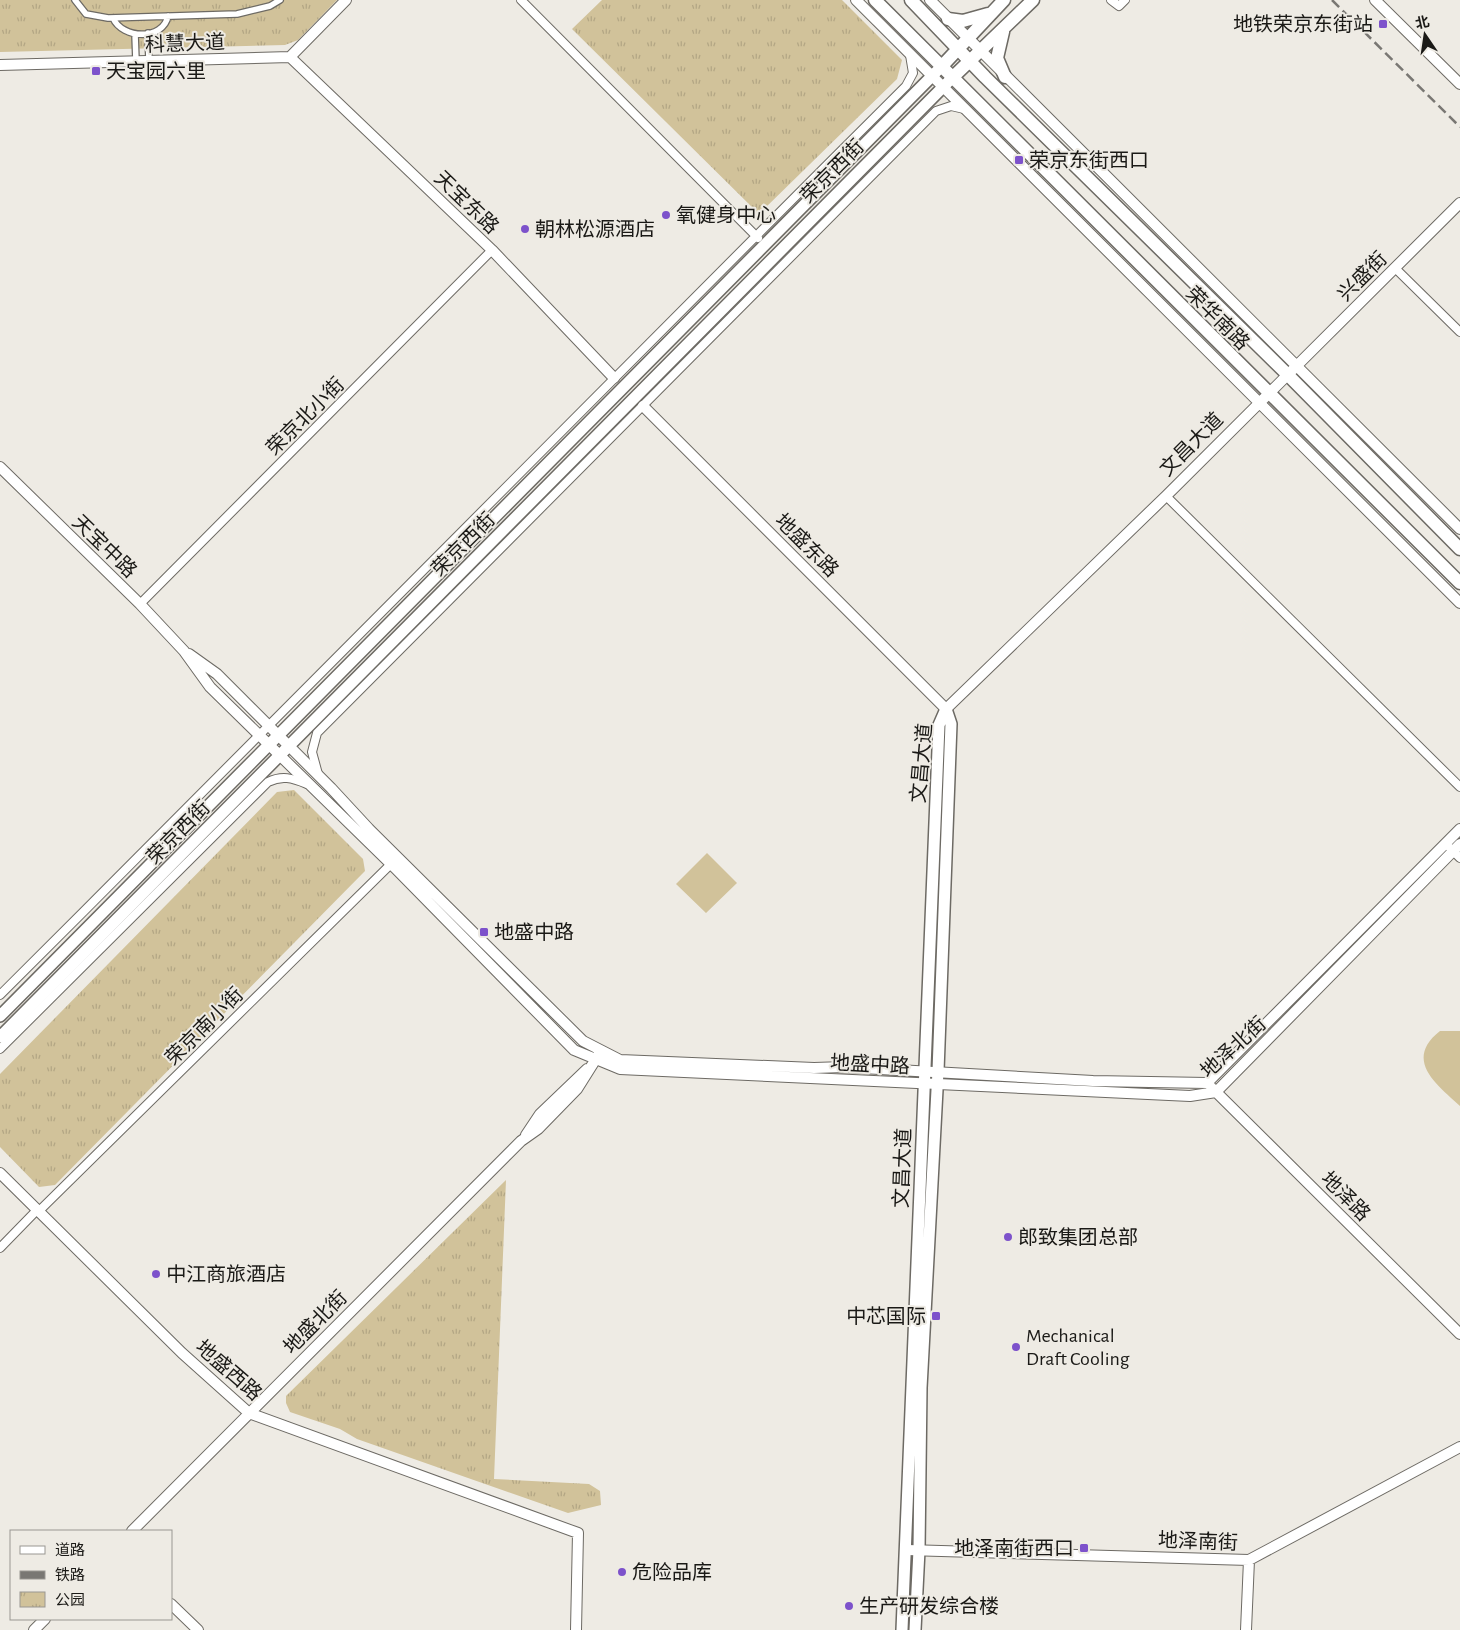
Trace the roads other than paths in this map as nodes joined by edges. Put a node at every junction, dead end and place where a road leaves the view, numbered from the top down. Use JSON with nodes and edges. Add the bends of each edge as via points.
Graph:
{"nodes":[{"id":1,"x":75,"y":0,"type":"edge"},
{"id":2,"x":280,"y":0,"type":"edge"},
{"id":3,"x":346,"y":0,"type":"edge"},
{"id":4,"x":521,"y":0,"type":"edge"},
{"id":5,"x":856,"y":0,"type":"edge"},
{"id":6,"x":874,"y":0,"type":"edge"},
{"id":7,"x":911,"y":0,"type":"edge"},
{"id":8,"x":930,"y":0,"type":"edge"},
{"id":9,"x":1004,"y":0,"type":"edge"},
{"id":10,"x":1033,"y":0,"type":"edge"},
{"id":11,"x":1111,"y":0,"type":"edge"},
{"id":12,"x":1125,"y":0,"type":"edge"},
{"id":13,"x":1375,"y":0,"type":"edge"},
{"id":14,"x":991,"y":13,"type":"junction"},
{"id":15,"x":168,"y":16,"type":"junction"},
{"id":16,"x":114,"y":18,"type":"junction"},
{"id":17,"x":948,"y":18,"type":"junction"},
{"id":18,"x":1004,"y":31,"type":"junction"},
{"id":19,"x":148,"y":33,"type":"junction"},
{"id":20,"x":135,"y":34,"type":"junction"},
{"id":21,"x":968,"y":39,"type":"junction"},
{"id":22,"x":959,"y":49,"type":"junction"},
{"id":23,"x":981,"y":51,"type":"junction"},
{"id":24,"x":909,"y":54,"type":"junction"},
{"id":25,"x":290,"y":57,"type":"junction"},
{"id":26,"x":149,"y":61,"type":"junction"},
{"id":27,"x":970,"y":61,"type":"junction"},
{"id":28,"x":136,"y":62,"type":"junction"},
{"id":29,"x":0,"y":65,"type":"edge"},
{"id":30,"x":942,"y":66,"type":"junction"},
{"id":31,"x":932,"y":77,"type":"junction"},
{"id":32,"x":1005,"y":77,"type":"junction"},
{"id":33,"x":952,"y":78,"type":"junction"},
{"id":34,"x":1460,"y":84,"type":"edge"},
{"id":35,"x":942,"y":86,"type":"junction"},
{"id":36,"x":965,"y":110,"type":"junction"},
{"id":37,"x":1064,"y":136,"type":"junction"},
{"id":38,"x":1077,"y":168,"type":"junction"},
{"id":39,"x":1460,"y":203,"type":"edge"},
{"id":40,"x":756,"y":236,"type":"junction"},
{"id":41,"x":766,"y":246,"type":"junction"},
{"id":42,"x":492,"y":250,"type":"junction"},
{"id":43,"x":1395,"y":268,"type":"junction"},
{"id":44,"x":1173,"y":299,"type":"junction"},
{"id":45,"x":1186,"y":329,"type":"junction"},
{"id":46,"x":1460,"y":332,"type":"edge"},
{"id":47,"x":1296,"y":364,"type":"junction"},
{"id":48,"x":1287,"y":374,"type":"junction"},
{"id":49,"x":614,"y":378,"type":"junction"},
{"id":50,"x":1263,"y":398,"type":"junction"},
{"id":51,"x":642,"y":406,"type":"junction"},
{"id":52,"x":1374,"y":444,"type":"junction"},
{"id":53,"x":0,"y":467,"type":"edge"},
{"id":54,"x":1389,"y":478,"type":"junction"},
{"id":55,"x":1166,"y":496,"type":"junction"},
{"id":56,"x":1460,"y":529,"type":"edge"},
{"id":57,"x":1460,"y":549,"type":"edge"},
{"id":58,"x":1460,"y":583,"type":"edge"},
{"id":59,"x":1460,"y":603,"type":"edge"},
{"id":60,"x":140,"y":604,"type":"junction"},
{"id":61,"x":184,"y":651,"type":"junction"},
{"id":62,"x":946,"y":709,"type":"junction"},
{"id":63,"x":270,"y":726,"type":"junction"},
{"id":64,"x":260,"y":736,"type":"junction"},
{"id":65,"x":279,"y":736,"type":"junction"},
{"id":66,"x":270,"y":745,"type":"junction"},
{"id":67,"x":290,"y":746,"type":"junction"},
{"id":68,"x":281,"y":756,"type":"junction"},
{"id":69,"x":318,"y":774,"type":"junction"},
{"id":70,"x":307,"y":784,"type":"junction"},
{"id":71,"x":1460,"y":787,"type":"edge"},
{"id":72,"x":1460,"y":829,"type":"edge"},
{"id":73,"x":1455,"y":849,"type":"edge"},
{"id":74,"x":391,"y":864,"type":"junction"},
{"id":75,"x":0,"y":994,"type":"edge"},
{"id":76,"x":0,"y":1016,"type":"edge"},
{"id":77,"x":0,"y":1038,"type":"edge"},
{"id":78,"x":0,"y":1049,"type":"edge"},
{"id":79,"x":599,"y":1055,"type":"junction"},
{"id":80,"x":925,"y":1071,"type":"junction"},
{"id":81,"x":938,"y":1071,"type":"junction"},
{"id":82,"x":1207,"y":1083,"type":"junction"},
{"id":83,"x":924,"y":1084,"type":"junction"},
{"id":84,"x":937,"y":1084,"type":"junction"},
{"id":85,"x":1216,"y":1092,"type":"junction"},
{"id":86,"x":0,"y":1173,"type":"edge"},
{"id":87,"x":38,"y":1211,"type":"junction"},
{"id":88,"x":0,"y":1248,"type":"edge"},
{"id":89,"x":1460,"y":1334,"type":"edge"},
{"id":90,"x":249,"y":1414,"type":"junction"},
{"id":91,"x":1460,"y":1447,"type":"edge"},
{"id":92,"x":133,"y":1530,"type":"edge"},
{"id":93,"x":906,"y":1550,"type":"junction"},
{"id":94,"x":918,"y":1550,"type":"junction"},
{"id":95,"x":1249,"y":1560,"type":"junction"},
{"id":96,"x":172,"y":1605,"type":"edge"},
{"id":97,"x":44,"y":1620,"type":"edge"},
{"id":98,"x":34,"y":1630,"type":"edge"},
{"id":99,"x":198,"y":1630,"type":"edge"},
{"id":100,"x":576,"y":1630,"type":"edge"},
{"id":101,"x":902,"y":1630,"type":"edge"},
{"id":102,"x":915,"y":1630,"type":"edge"},
{"id":103,"x":1246,"y":1630,"type":"edge"}],
"edges":[{"from":1,"to":16,"type":"street","via":[[86,14]]},
{"from":2,"to":15,"type":"street","via":[[246,13]]},
{"from":3,"to":25,"type":"street"},
{"from":4,"to":40,"type":"street"},
{"from":5,"to":24,"type":"street"},
{"from":6,"to":30,"type":"main road","name":"荣华南路"},
{"from":7,"to":22,"type":"main road","name":"荣华南路"},
{"from":8,"to":17,"type":"street"},
{"from":9,"to":14,"type":"main road"},
{"from":10,"to":18,"type":"main road"},
{"from":11,"to":12,"type":"street","via":[[1119,6]]},
{"from":13,"to":34,"type":"street"},
{"from":14,"to":17,"type":"main road","via":[[963,21]]},
{"from":14,"to":21,"type":"main road"},
{"from":15,"to":16,"type":"street"},
{"from":15,"to":19,"type":"street","via":[[162,29]]},
{"from":16,"to":20,"type":"street","via":[[123,31]]},
{"from":17,"to":21,"type":"street"},
{"from":18,"to":23,"type":"main road"},
{"from":18,"to":32,"type":"main road","via":[[997,58]]},
{"from":19,"to":20,"type":"street"},
{"from":19,"to":26,"type":"street"},
{"from":20,"to":28,"type":"street"},
{"from":21,"to":22,"type":"main road"},
{"from":21,"to":23,"type":"street"},
{"from":22,"to":27,"type":"main road","name":"荣华南路"},
{"from":22,"to":30,"type":"main road"},
{"from":23,"to":27,"type":"main road"},
{"from":23,"to":32,"type":"street"},
{"from":24,"to":31,"type":"street"},
{"from":24,"to":40,"type":"street","via":[[912,79]]},
{"from":25,"to":26,"type":"street","name":"科慧大道"},
{"from":25,"to":42,"type":"street","name":"天宝东路"},
{"from":26,"to":28,"type":"street","name":"科慧大道"},
{"from":27,"to":33,"type":"main road"},
{"from":27,"to":38,"type":"main road","name":"荣华南路"},
{"from":28,"to":29,"type":"street","name":"科慧大道"},
{"from":30,"to":31,"type":"main road","name":"荣京西街"},
{"from":30,"to":33,"type":"main road","name":"荣华南路"},
{"from":31,"to":35,"type":"street"},
{"from":31,"to":41,"type":"main road","name":"荣京西街"},
{"from":32,"to":37,"type":"street"},
{"from":33,"to":35,"type":"main road","name":"荣京西街"},
{"from":33,"to":44,"type":"main road","name":"荣华南路"},
{"from":35,"to":36,"type":"street"},
{"from":35,"to":67,"type":"main road","name":"荣京西街"},
{"from":36,"to":45,"type":"street"},
{"from":36,"to":51,"type":"street","via":[[951,106],[936,111]]},
{"from":37,"to":38,"type":"street"},
{"from":37,"to":47,"type":"street"},
{"from":38,"to":48,"type":"main road","name":"荣华南路"},
{"from":39,"to":43,"type":"street","name":"兴盛街"},
{"from":40,"to":41,"type":"street"},
{"from":40,"to":49,"type":"street"},
{"from":41,"to":65,"type":"main road","name":"荣京西街"},
{"from":42,"to":49,"type":"street","name":"天宝东路"},
{"from":42,"to":60,"type":"street","name":"荣京北小街"},
{"from":43,"to":46,"type":"street"},
{"from":43,"to":47,"type":"street","name":"兴盛街"},
{"from":44,"to":45,"type":"street"},
{"from":44,"to":50,"type":"main road","name":"荣华南路"},
{"from":45,"to":50,"type":"street"},
{"from":47,"to":48,"type":"street","name":"兴盛街"},
{"from":47,"to":52,"type":"street"},
{"from":48,"to":50,"type":"street","name":"文昌大道"},
{"from":48,"to":54,"type":"main road","name":"荣华南路"},
{"from":49,"to":63,"type":"street"},
{"from":50,"to":55,"type":"street","name":"文昌大道"},
{"from":50,"to":58,"type":"main road","name":"荣华南路"},
{"from":50,"to":59,"type":"street"},
{"from":51,"to":62,"type":"street","name":"地盛东路"},
{"from":51,"to":69,"type":"street","via":[[317,733],[312,752]]},
{"from":52,"to":54,"type":"street"},
{"from":52,"to":56,"type":"street"},
{"from":53,"to":60,"type":"street","name":"天宝中路"},
{"from":54,"to":57,"type":"main road","name":"荣华南路"},
{"from":55,"to":62,"type":"street","name":"文昌大道"},
{"from":55,"to":71,"type":"street"},
{"from":60,"to":61,"type":"street","name":"天宝中路"},
{"from":61,"to":63,"type":"street","name":"天宝中路","via":[[217,674]]},
{"from":61,"to":64,"type":"street","name":"天宝中路","via":[[210,687]]},
{"from":62,"to":80,"type":"main road","name":"文昌大道","via":[[939,725]]},
{"from":62,"to":81,"type":"main road","name":"文昌大道","via":[[951,724]]},
{"from":63,"to":64,"type":"street"},
{"from":63,"to":65,"type":"street","name":"天宝中路"},
{"from":64,"to":66,"type":"street","name":"天宝中路"},
{"from":64,"to":75,"type":"street"},
{"from":65,"to":66,"type":"main road","name":"荣京西街"},
{"from":65,"to":67,"type":"street","name":"天宝中路"},
{"from":66,"to":68,"type":"street","name":"天宝中路"},
{"from":66,"to":76,"type":"main road","name":"荣京西街"},
{"from":67,"to":68,"type":"main road","name":"荣京西街"},
{"from":67,"to":69,"type":"street","name":"地盛中路"},
{"from":68,"to":70,"type":"street","name":"地盛中路"},
{"from":68,"to":77,"type":"main road","name":"荣京西街"},
{"from":69,"to":79,"type":"street","name":"地盛中路","via":[[368,829]]},
{"from":70,"to":74,"type":"street","name":"地盛中路"},
{"from":70,"to":78,"type":"street","via":[[283,777],[268,782]]},
{"from":72,"to":73,"type":"street","name":"地泽北街"},
{"from":73,"to":82,"type":"street","name":"地泽北街"},
{"from":73,"to":85,"type":"street","name":"地泽北街"},
{"from":74,"to":79,"type":"street","name":"地盛中路","via":[[574,1050]]},
{"from":74,"to":87,"type":"street","name":"荣京南小街"},
{"from":79,"to":80,"type":"street","name":"地盛中路","via":[[620,1060]]},
{"from":79,"to":83,"type":"street","name":"地盛中路","via":[[620,1070]]},
{"from":79,"to":90,"type":"street","name":"地盛北街","via":[[540,1114],[524,1138]]},
{"from":80,"to":81,"type":"street","name":"地盛中路"},
{"from":80,"to":83,"type":"main road","name":"文昌大道"},
{"from":81,"to":82,"type":"street","name":"地泽北街","via":[[1093,1081]]},
{"from":81,"to":84,"type":"main road","name":"文昌大道"},
{"from":82,"to":85,"type":"street","name":"地泽路"},
{"from":83,"to":84,"type":"street","name":"地泽北街"},
{"from":83,"to":93,"type":"main road","name":"文昌大道"},
{"from":84,"to":85,"type":"street","name":"地泽北街","via":[[1190,1096]]},
{"from":84,"to":94,"type":"main road","name":"文昌大道","via":[[921,1388]]},
{"from":85,"to":89,"type":"street","name":"地泽路"},
{"from":86,"to":87,"type":"street","name":"地盛西路"},
{"from":87,"to":88,"type":"street","name":"荣京南小街"},
{"from":87,"to":90,"type":"street","name":"地盛西路"},
{"from":90,"to":92,"type":"street","name":"地盛北街"},
{"from":90,"to":100,"type":"street","name":"地盛西路","via":[[578,1533]]},
{"from":91,"to":95,"type":"street","name":"地泽南街"},
{"from":93,"to":94,"type":"street","name":"地泽南街"},
{"from":93,"to":101,"type":"main road","name":"文昌大道"},
{"from":94,"to":95,"type":"street","name":"地泽南街"},
{"from":94,"to":102,"type":"main road","name":"文昌大道"},
{"from":95,"to":103,"type":"street"},
{"from":96,"to":99,"type":"street"},
{"from":97,"to":98,"type":"street"}]}
